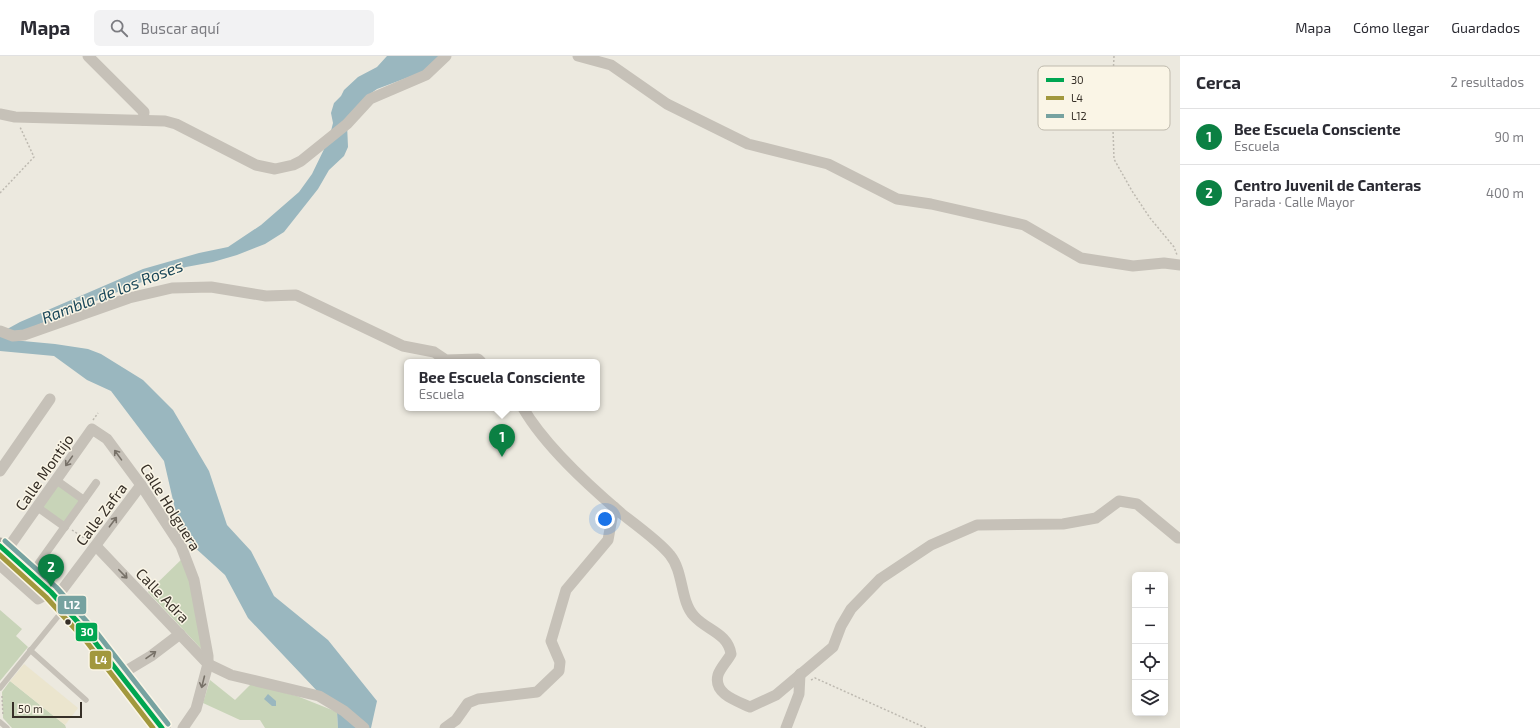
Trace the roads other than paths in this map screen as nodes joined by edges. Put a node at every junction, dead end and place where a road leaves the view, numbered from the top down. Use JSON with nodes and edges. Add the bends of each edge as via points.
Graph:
{"nodes":[{"id":1,"x":88,"y":56,"type":"edge"},
{"id":2,"x":446,"y":56,"type":"edge"},
{"id":3,"x":578,"y":56,"type":"edge"},
{"id":4,"x":0,"y":114,"type":"edge"},
{"id":5,"x":143,"y":120,"type":"junction"},
{"id":6,"x":1180,"y":265,"type":"edge"},
{"id":7,"x":1,"y":332,"type":"edge"},
{"id":8,"x":444,"y":359,"type":"edge"},
{"id":9,"x":50,"y":399,"type":"dead end"},
{"id":10,"x":525,"y":411,"type":"edge"},
{"id":11,"x":92,"y":429,"type":"joint"},
{"id":12,"x":0,"y":471,"type":"edge"},
{"id":13,"x":56,"y":480,"type":"junction"},
{"id":14,"x":96,"y":483,"type":"dead end"},
{"id":15,"x":141,"y":485,"type":"junction"},
{"id":16,"x":84,"y":500,"type":"junction"},
{"id":17,"x":37,"y":507,"type":"junction"},
{"id":18,"x":614,"y":507,"type":"junction"},
{"id":19,"x":66,"y":526,"type":"junction"},
{"id":20,"x":1180,"y":538,"type":"edge"},
{"id":21,"x":94,"y":545,"type":"junction"},
{"id":22,"x":2,"y":554,"type":"edge"},
{"id":23,"x":32,"y":574,"type":"junction"},
{"id":24,"x":57,"y":599,"type":"junction"},
{"id":25,"x":180,"y":634,"type":"junction"},
{"id":26,"x":30,"y":650,"type":"junction"},
{"id":27,"x":208,"y":664,"type":"junction"},
{"id":28,"x":122,"y":674,"type":"junction"},
{"id":29,"x":800,"y":679,"type":"junction"},
{"id":30,"x":0,"y":688,"type":"edge"},
{"id":31,"x":86,"y":700,"type":"dead end"},
{"id":32,"x":0,"y":722,"type":"edge"},
{"id":33,"x":363,"y":727,"type":"edge"},
{"id":34,"x":7,"y":728,"type":"edge"},
{"id":35,"x":162,"y":728,"type":"edge"},
{"id":36,"x":183,"y":728,"type":"edge"},
{"id":37,"x":445,"y":728,"type":"edge"},
{"id":38,"x":786,"y":728,"type":"edge"}],
"edges":[{"from":1,"to":5,"type":"street","via":[[144,112]]},
{"from":2,"to":5,"type":"street","via":[[426,75],[370,99],[347,124],[292,165],[274,169],[256,165],[176,124]]},
{"from":3,"to":6,"type":"street","via":[[611,65],[667,104],[748,144],[828,164],[897,199],[1024,225],[1081,258],[1133,266],[1164,263]]},
{"from":4,"to":5,"type":"street","via":[[15,117]]},
{"from":7,"to":8,"type":"street","via":[[13,336],[24,335],[128,298],[172,288],[211,287],[266,296],[296,295],[403,346],[434,352]]},
{"from":9,"to":12,"type":"street"},
{"from":10,"to":18,"type":"street","via":[[533,425],[561,456]]},
{"from":11,"to":13,"type":"street","name":"Calle Montijo","one_way":true},
{"from":15,"to":11,"type":"street","name":"Calle Holguera","one_way":true,"via":[[107,439]]},
{"from":13,"to":16,"type":"street"},
{"from":13,"to":17,"type":"street","name":"Calle Montijo"},
{"from":14,"to":16,"type":"street"},
{"from":21,"to":15,"type":"street","name":"Calle Zafra","one_way":true},
{"from":15,"to":27,"type":"street","name":"Calle Holguera","via":[[181,546],[190,566]]},
{"from":16,"to":19,"type":"street"},
{"from":17,"to":19,"type":"street"},
{"from":17,"to":22,"type":"street","name":"Calle Montijo"},
{"from":18,"to":29,"type":"street","via":[[670,554],[677,566],[688,608],[694,617],[716,631],[730,646],[731,654],[718,675],[719,686],[727,697],[750,707],[776,695]]},
{"from":18,"to":37,"type":"street","via":[[608,540],[566,590],[551,641],[560,662],[559,671],[537,692],[478,699],[468,703],[456,720]]},
{"from":19,"to":23,"type":"street"},
{"from":20,"to":29,"type":"street","via":[[1137,504],[1119,501],[1096,518],[1063,524],[977,525],[931,545],[880,579],[851,609],[833,647]]},
{"from":21,"to":24,"type":"street","name":"Calle Zafra"},
{"from":21,"to":25,"type":"street","name":"Calle Adra","one_way":true},
{"from":22,"to":23,"type":"main road"},
{"from":22,"to":24,"type":"street","via":[[38,599]]},
{"from":23,"to":24,"type":"main road"},
{"from":24,"to":26,"type":"lane"},
{"from":24,"to":28,"type":"main road"},
{"from":25,"to":27,"type":"street","name":"Calle Adra"},
{"from":28,"to":25,"type":"street","one_way":true},
{"from":26,"to":30,"type":"lane"},
{"from":26,"to":31,"type":"lane"},
{"from":27,"to":33,"type":"street","via":[[231,675],[319,696],[344,711]]},
{"from":27,"to":36,"type":"street","name":"Calle Holguera","one_way":true,"via":[[196,709]]},
{"from":28,"to":35,"type":"main road"},
{"from":29,"to":38,"type":"street","via":[[799,694]]},
{"from":32,"to":34,"type":"lane"}]}
